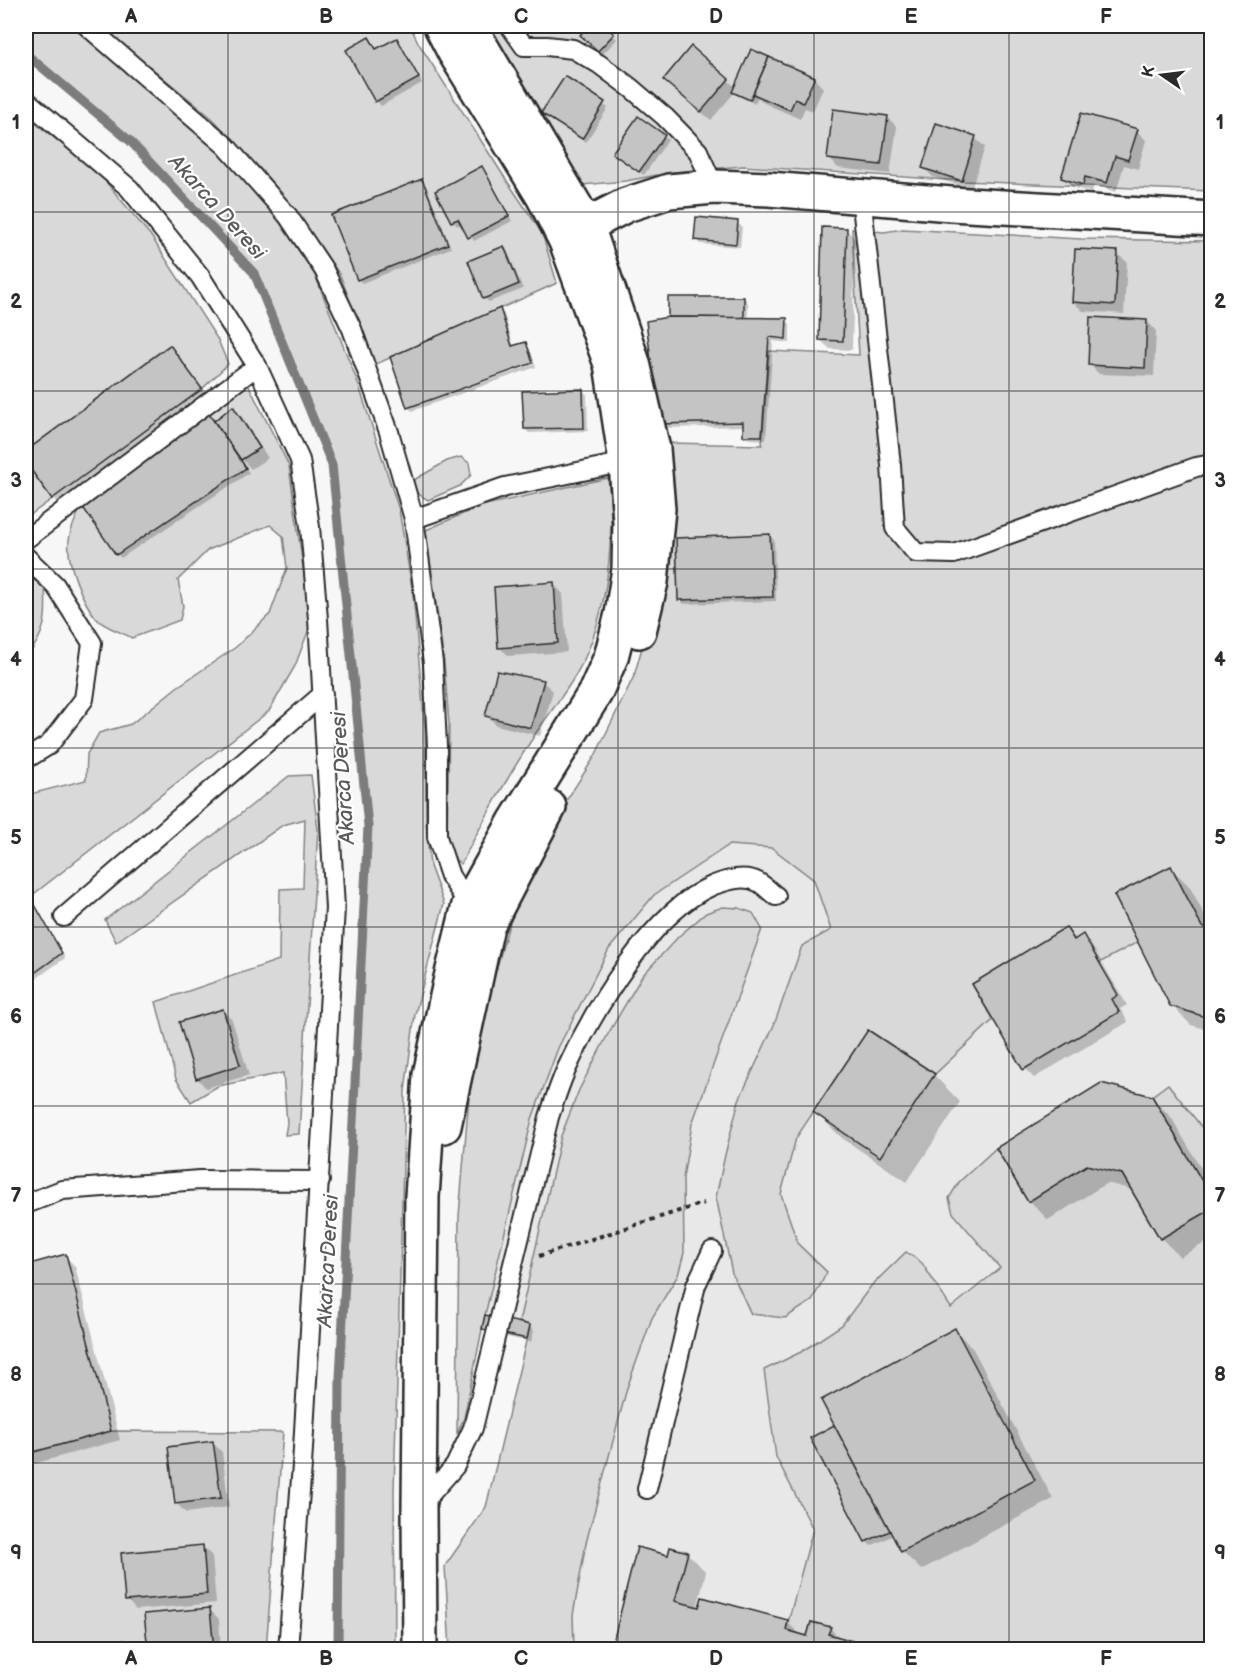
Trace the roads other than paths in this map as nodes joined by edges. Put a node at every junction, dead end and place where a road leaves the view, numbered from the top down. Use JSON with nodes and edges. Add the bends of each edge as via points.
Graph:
{"nodes":[{"id":1,"x":87,"y":26,"type":"edge"},
{"id":2,"x":441,"y":26,"type":"edge"},
{"id":3,"x":469,"y":26,"type":"edge"},
{"id":4,"x":510,"y":26,"type":"edge"},
{"id":5,"x":26,"y":100,"type":"edge"},
{"id":6,"x":714,"y":187,"type":"junction"},
{"id":7,"x":861,"y":196,"type":"junction"},
{"id":8,"x":1212,"y":219,"type":"edge"},
{"id":9,"x":576,"y":234,"type":"junction"},
{"id":10,"x":257,"y":366,"type":"junction"},
{"id":11,"x":626,"y":462,"type":"junction"},
{"id":12,"x":1212,"y":464,"type":"edge"},
{"id":13,"x":414,"y":519,"type":"junction"},
{"id":14,"x":26,"y":539,"type":"edge"},
{"id":15,"x":26,"y":557,"type":"edge"},
{"id":16,"x":323,"y":694,"type":"junction"},
{"id":17,"x":26,"y":759,"type":"edge"},
{"id":18,"x":776,"y":896,"type":"dead end"},
{"id":19,"x":469,"y":904,"type":"junction"},
{"id":20,"x":64,"y":917,"type":"dead end"},
{"id":21,"x":320,"y":1180,"type":"junction"},
{"id":22,"x":26,"y":1204,"type":"edge"},
{"id":23,"x":712,"y":1251,"type":"dead end"},
{"id":24,"x":647,"y":1489,"type":"dead end"},
{"id":25,"x":428,"y":1496,"type":"junction"},
{"id":26,"x":288,"y":1650,"type":"edge"},
{"id":27,"x":420,"y":1650,"type":"edge"},
{"id":28,"x":439,"y":1650,"type":"edge"}],
"edges":[{"from":1,"to":13,"type":"lane","via":[[226,146],[288,216],[324,270],[352,328],[389,432]]},
{"from":2,"to":9,"type":"main road","via":[[543,196]]},
{"from":3,"to":9,"type":"main road"},
{"from":4,"to":6,"type":"lane","via":[[524,46],[573,50],[632,88],[698,151]]},
{"from":5,"to":10,"type":"lane","via":[[129,188],[200,276]]},
{"from":6,"to":7,"type":"main road"},
{"from":6,"to":9,"type":"main road","via":[[669,190],[626,205]]},
{"from":7,"to":8,"type":"main road"},
{"from":7,"to":12,"type":"lane","via":[[895,528],[916,553],[954,554]]},
{"from":9,"to":11,"type":"main road","via":[[611,364]]},
{"from":9,"to":25,"type":"main road","via":[[633,363],[653,450],[658,509],[651,582],[638,638],[617,692],[540,822],[488,926],[444,1122]]},
{"from":10,"to":14,"type":"lane"},
{"from":10,"to":16,"type":"lane","via":[[300,460],[310,527]]},
{"from":11,"to":13,"type":"lane","via":[[505,487]]},
{"from":11,"to":19,"type":"main road","via":[[629,569],[611,657],[595,693]]},
{"from":13,"to":19,"type":"lane","via":[[433,663],[437,837],[450,876]]},
{"from":15,"to":17,"type":"lane","via":[[55,585],[92,643],[84,699],[49,745]]},
{"from":16,"to":20,"type":"lane"},
{"from":16,"to":21,"type":"lane","via":[[335,908]]},
{"from":18,"to":25,"type":"lane","via":[[758,881],[733,878],[707,888],[674,911],[642,945],[612,987],[566,1071],[549,1117],[473,1428],[455,1466]]},
{"from":19,"to":25,"type":"main road","via":[[430,1075],[422,1197]]},
{"from":21,"to":22,"type":"lane","via":[[201,1180],[62,1190]]},
{"from":21,"to":26,"type":"lane"},
{"from":23,"to":24,"type":"lane","via":[[696,1285]]},
{"from":25,"to":27,"type":"main road"},
{"from":25,"to":28,"type":"main road"}]}
